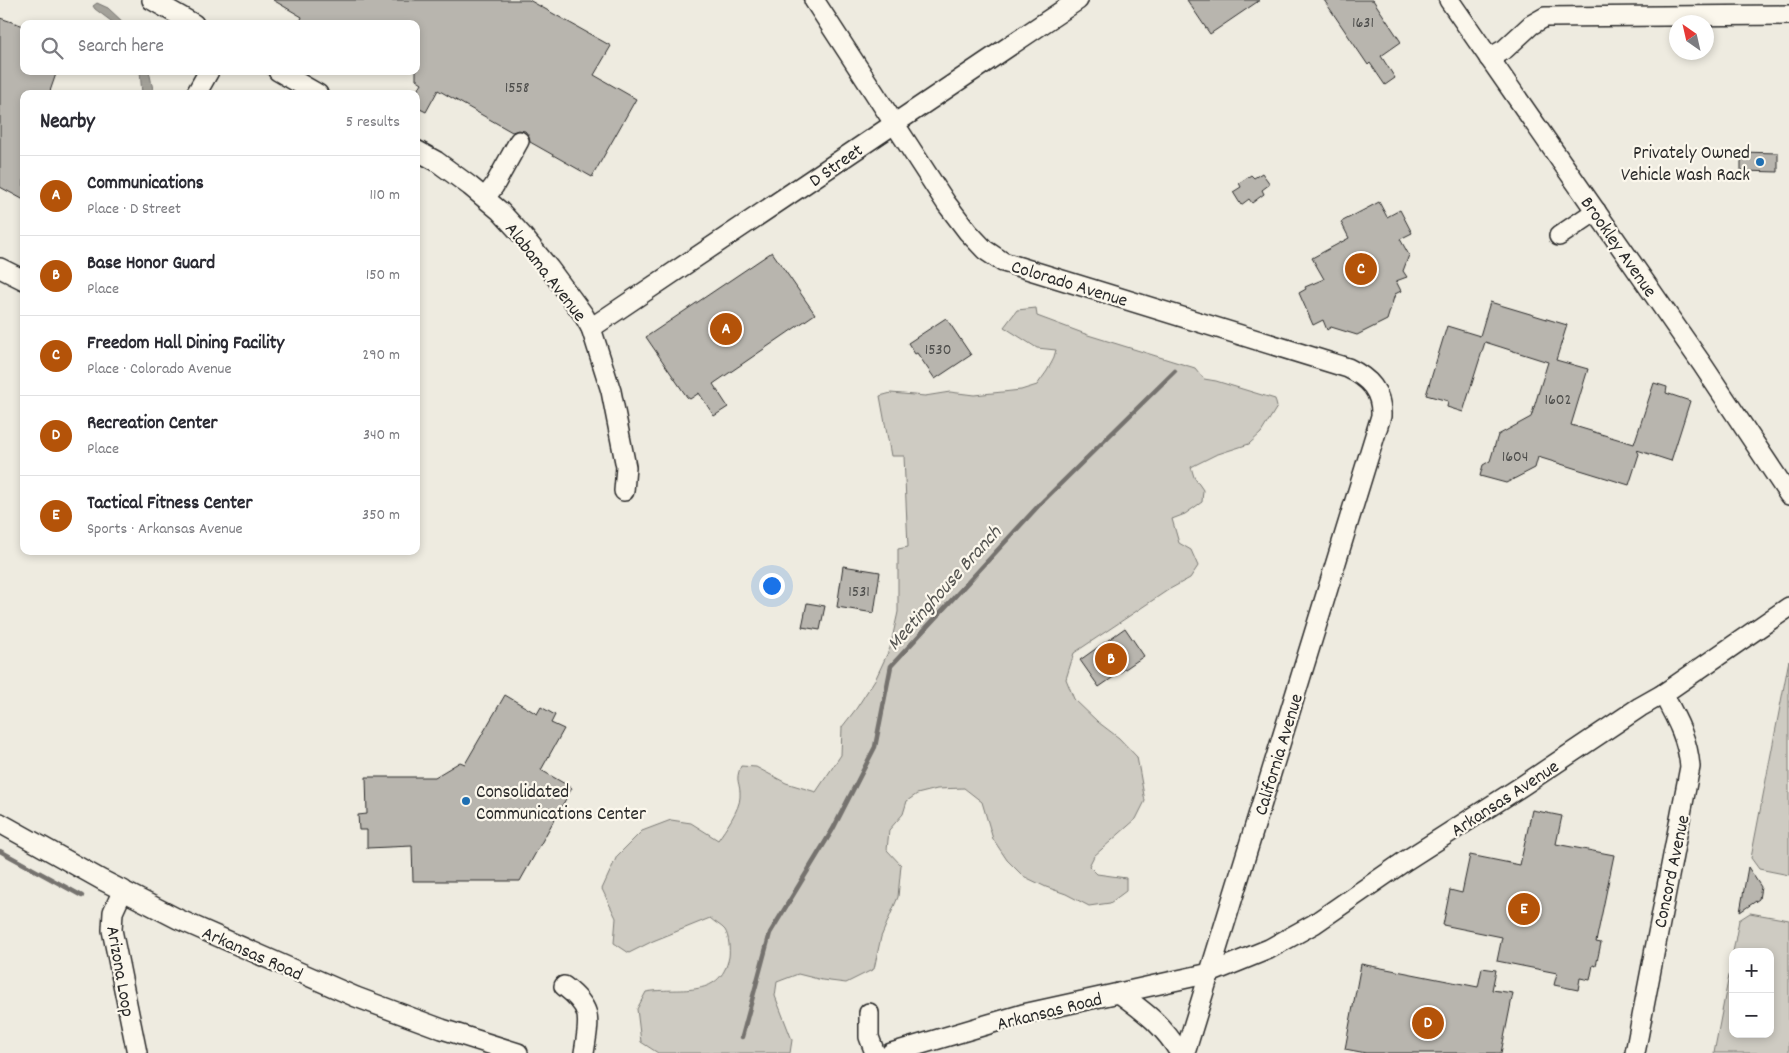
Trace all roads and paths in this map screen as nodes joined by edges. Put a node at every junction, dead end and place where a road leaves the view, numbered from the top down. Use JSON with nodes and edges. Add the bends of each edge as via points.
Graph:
{"nodes":[{"id":1,"x":152,"y":0,"type":"edge"},
{"id":2,"x":814,"y":0,"type":"edge"},
{"id":3,"x":1078,"y":0,"type":"edge"},
{"id":4,"x":1449,"y":0,"type":"edge"},
{"id":5,"x":1789,"y":16,"type":"edge"},
{"id":6,"x":187,"y":20,"type":"edge"},
{"id":7,"x":1489,"y":58,"type":"junction"},
{"id":8,"x":207,"y":75,"type":"edge"},
{"id":9,"x":285,"y":75,"type":"edge"},
{"id":10,"x":198,"y":90,"type":"edge"},
{"id":11,"x":311,"y":90,"type":"edge"},
{"id":12,"x":895,"y":123,"type":"junction"},
{"id":13,"x":519,"y":141,"type":"dead end"},
{"id":14,"x":420,"y":152,"type":"edge"},
{"id":15,"x":485,"y":198,"type":"junction"},
{"id":16,"x":1596,"y":211,"type":"junction"},
{"id":17,"x":1559,"y":236,"type":"dead end"},
{"id":18,"x":0,"y":268,"type":"edge"},
{"id":19,"x":20,"y":278,"type":"edge"},
{"id":20,"x":591,"y":328,"type":"junction"},
{"id":21,"x":1369,"y":455,"type":"joint"},
{"id":22,"x":624,"y":491,"type":"dead end"},
{"id":23,"x":1789,"y":494,"type":"edge"},
{"id":24,"x":1789,"y":607,"type":"edge"},
{"id":25,"x":1663,"y":694,"type":"junction"},
{"id":26,"x":0,"y":823,"type":"edge"},
{"id":27,"x":123,"y":890,"type":"junction"},
{"id":28,"x":1210,"y":973,"type":"junction"},
{"id":29,"x":564,"y":986,"type":"dead end"},
{"id":30,"x":1119,"y":993,"type":"junction"},
{"id":31,"x":869,"y":1013,"type":"dead end"},
{"id":32,"x":137,"y":1053,"type":"edge"},
{"id":33,"x":518,"y":1053,"type":"edge"},
{"id":34,"x":584,"y":1053,"type":"edge"},
{"id":35,"x":876,"y":1053,"type":"edge"},
{"id":36,"x":891,"y":1053,"type":"edge"},
{"id":37,"x":1180,"y":1053,"type":"edge"},
{"id":38,"x":1185,"y":1053,"type":"edge"},
{"id":39,"x":1635,"y":1053,"type":"edge"}],
"edges":[{"from":1,"to":6,"type":"street"},
{"from":2,"to":12,"type":"street","name":"Colorado Avenue"},
{"from":3,"to":12,"type":"street","name":"D Street"},
{"from":4,"to":7,"type":"street","name":"Brookley Avenue"},
{"from":5,"to":7,"type":"street","via":[[1545,17]]},
{"from":7,"to":16,"type":"street","name":"Brookley Avenue"},
{"from":8,"to":10,"type":"street"},
{"from":9,"to":11,"type":"street"},
{"from":12,"to":20,"type":"street","name":"D Street"},
{"from":12,"to":21,"type":"street","name":"Colorado Avenue","via":[[946,203],[993,257],[1348,368],[1365,377],[1377,392],[1381,410]]},
{"from":13,"to":15,"type":"street"},
{"from":14,"to":15,"type":"street","name":"Alabama Avenue"},
{"from":15,"to":20,"type":"street","name":"Alabama Avenue","via":[[549,268]]},
{"from":16,"to":17,"type":"street"},
{"from":16,"to":23,"type":"street","name":"Brookley Avenue"},
{"from":18,"to":19,"type":"street"},
{"from":20,"to":22,"type":"street","name":"Alabama Avenue","via":[[611,391],[626,467]]},
{"from":21,"to":28,"type":"street","name":"California Avenue"},
{"from":24,"to":25,"type":"street","name":"Arkansas Avenue"},
{"from":25,"to":28,"type":"street","name":"Arkansas Avenue","via":[[1640,706],[1314,924],[1269,948]]},
{"from":25,"to":39,"type":"street","name":"Concord Avenue","via":[[1685,737],[1690,767]]},
{"from":26,"to":27,"type":"street","name":"Arkansas Road"},
{"from":27,"to":32,"type":"street","name":"Arizona Loop","via":[[113,912],[112,930]]},
{"from":27,"to":33,"type":"street","name":"Arkansas Road","via":[[178,919],[327,985],[442,1029]]},
{"from":28,"to":30,"type":"street","name":"Arkansas Road"},
{"from":28,"to":38,"type":"street","name":"California Avenue"},
{"from":29,"to":34,"type":"street","via":[[576,995],[589,1019]]},
{"from":30,"to":36,"type":"street","name":"Arkansas Road","via":[[1023,1014]]},
{"from":30,"to":37,"type":"street","via":[[1156,1021]]},
{"from":31,"to":35,"type":"street","via":[[869,1037]]}]}
